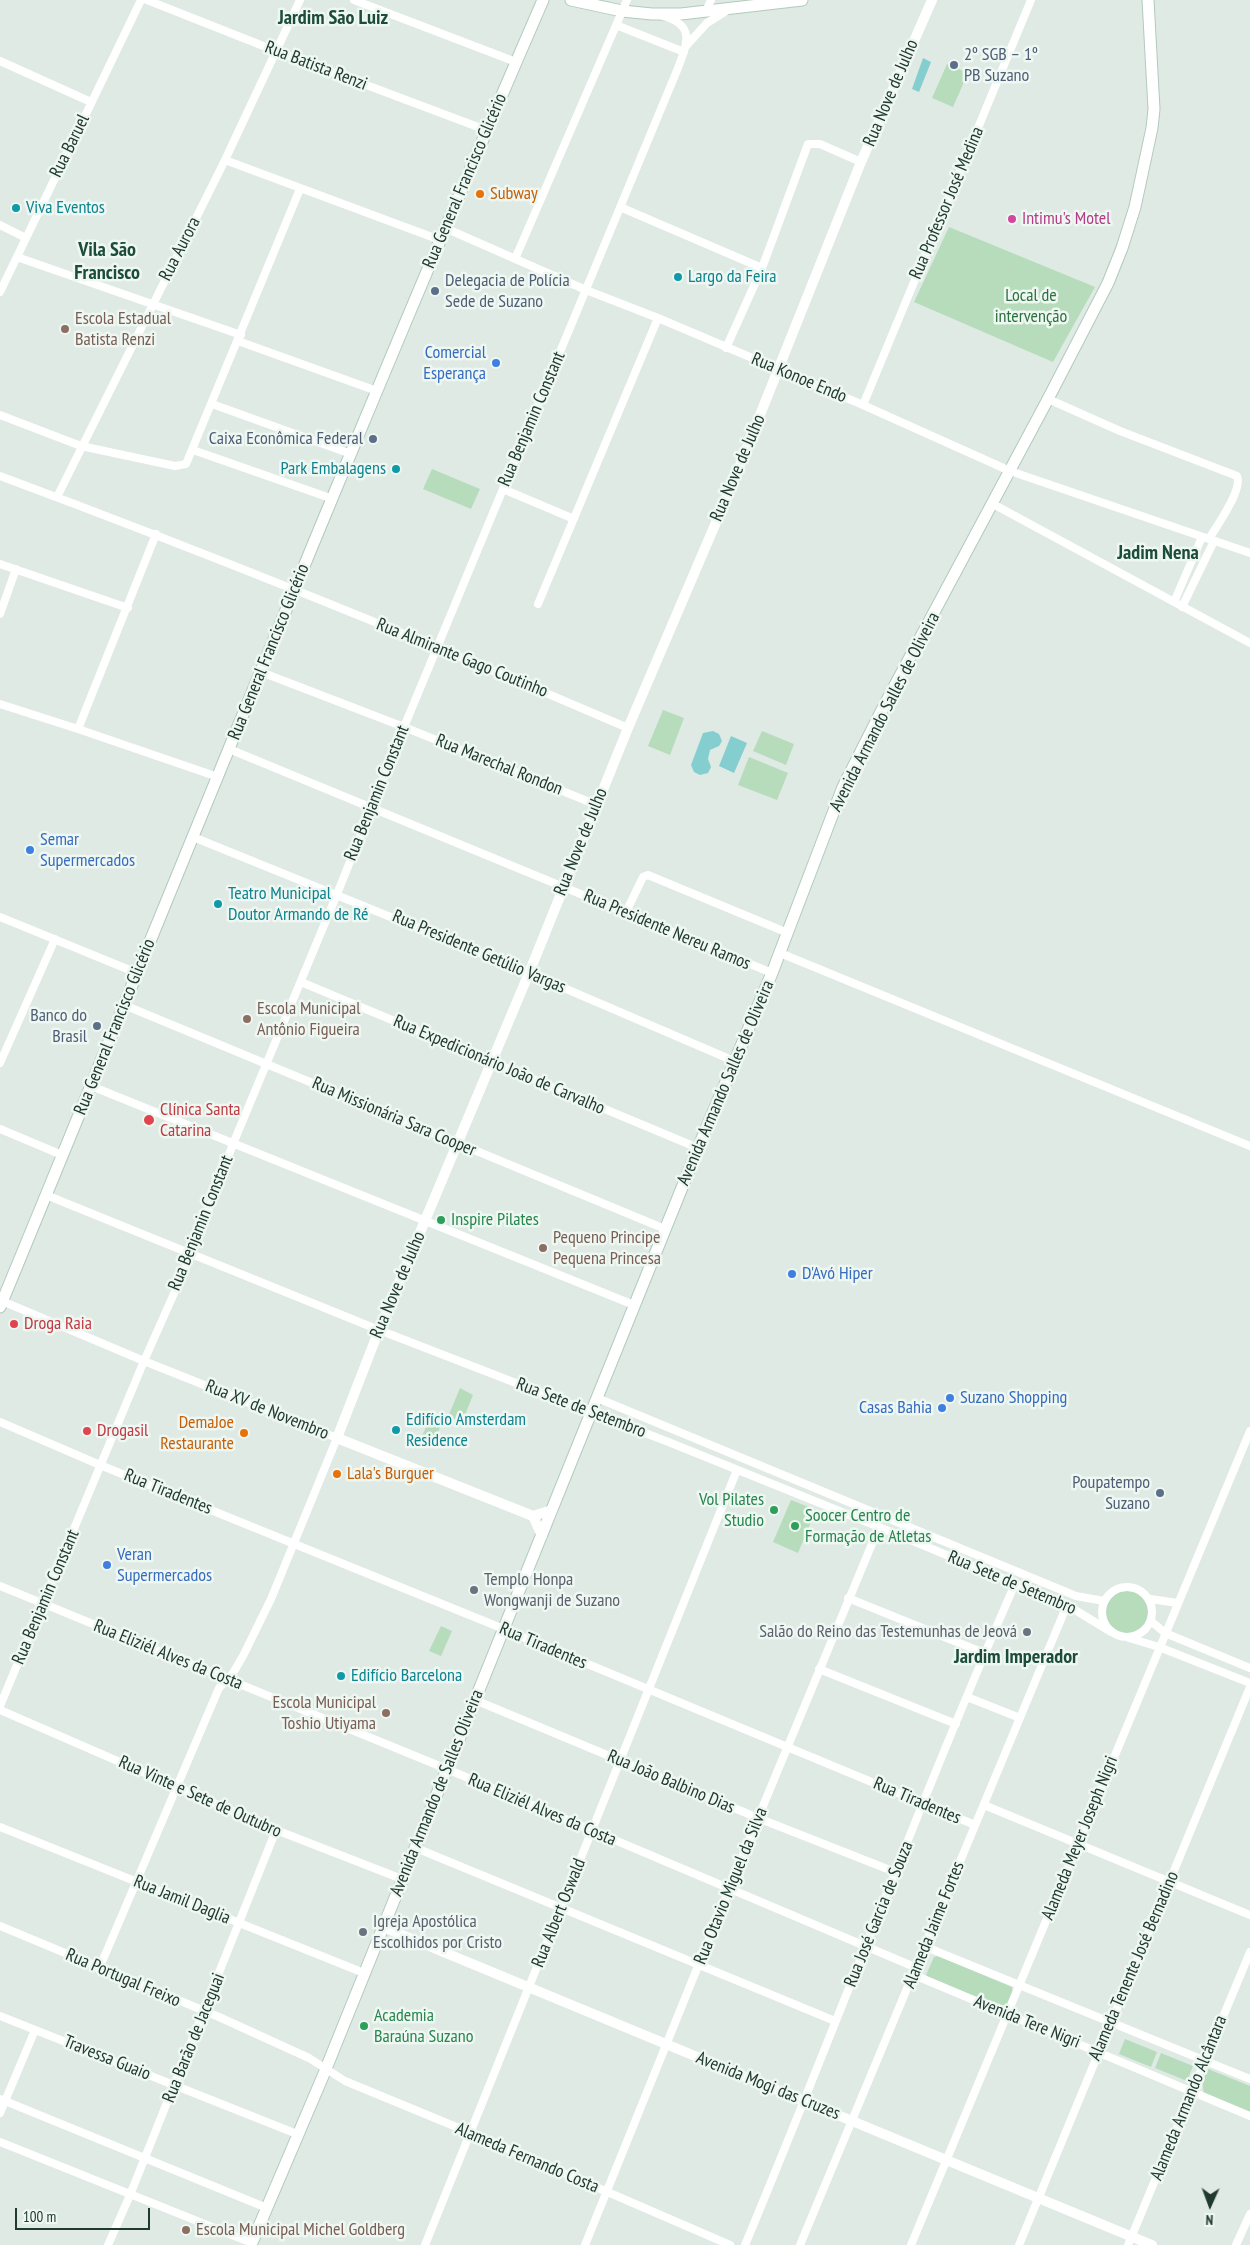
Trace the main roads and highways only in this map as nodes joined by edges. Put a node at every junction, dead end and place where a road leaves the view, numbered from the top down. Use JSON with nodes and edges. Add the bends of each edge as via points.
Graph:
{"nodes":[{"id":1,"x":543,"y":0,"type":"edge"},
{"id":2,"x":571,"y":0,"type":"edge"},
{"id":3,"x":802,"y":0,"type":"edge"},
{"id":4,"x":1148,"y":0,"type":"edge"},
{"id":5,"x":708,"y":6,"type":"edge"},
{"id":6,"x":1,"y":1304,"type":"edge"},
{"id":7,"x":542,"y":1536,"type":"joint"},
{"id":8,"x":252,"y":2244,"type":"edge"}],
"edges":[{"from":1,"to":6,"type":"main road","name":"Rua General Francisco Glicério","via":[[332,499]]},
{"from":2,"to":5,"type":"main road","via":[[652,14]]},
{"from":3,"to":5,"type":"main road","via":[[735,7]]},
{"from":4,"to":7,"type":"main road","name":"Avenida Armando Salles de Oliveira","via":[[1154,109],[1149,148],[1122,248],[1108,282],[837,802],[772,973]]},
{"from":7,"to":8,"type":"main road","name":"Avenida Armando de Salles Oliveira"}]}
